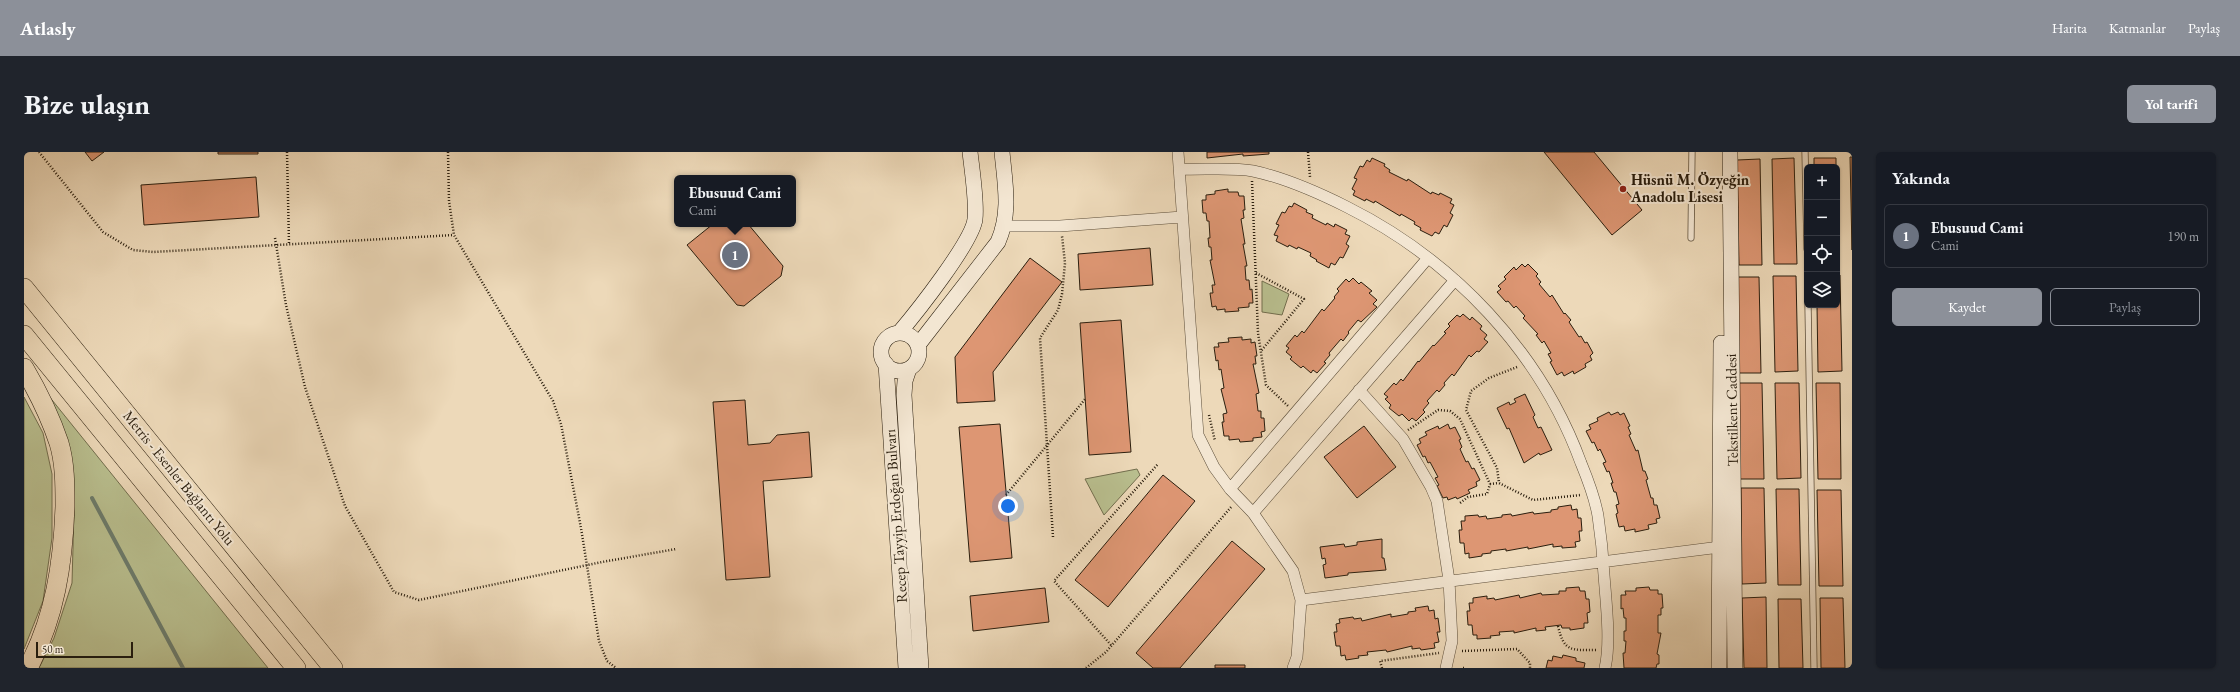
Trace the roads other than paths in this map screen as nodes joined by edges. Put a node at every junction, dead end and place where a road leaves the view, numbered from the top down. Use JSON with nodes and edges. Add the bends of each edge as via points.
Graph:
{"nodes":[{"id":1,"x":970,"y":152,"type":"edge"},
{"id":2,"x":1002,"y":152,"type":"edge"},
{"id":3,"x":1178,"y":152,"type":"edge"},
{"id":4,"x":1692,"y":152,"type":"edge"},
{"id":5,"x":1723,"y":152,"type":"edge"},
{"id":6,"x":1730,"y":152,"type":"edge"},
{"id":7,"x":1806,"y":152,"type":"edge"},
{"id":8,"x":1179,"y":169,"type":"junction"},
{"id":9,"x":1182,"y":217,"type":"junction"},
{"id":10,"x":1005,"y":226,"type":"junction"},
{"id":11,"x":1807,"y":236,"type":"edge"},
{"id":12,"x":1691,"y":238,"type":"dead end"},
{"id":13,"x":1428,"y":258,"type":"junction"},
{"id":14,"x":1455,"y":280,"type":"junction"},
{"id":15,"x":24,"y":288,"type":"edge"},
{"id":16,"x":1808,"y":308,"type":"edge"},
{"id":17,"x":899,"y":333,"type":"junction"},
{"id":18,"x":24,"y":335,"type":"edge"},
{"id":19,"x":918,"y":345,"type":"junction"},
{"id":20,"x":886,"y":364,"type":"junction"},
{"id":21,"x":24,"y":368,"type":"edge"},
{"id":22,"x":909,"y":368,"type":"junction"},
{"id":23,"x":1359,"y":390,"type":"junction"},
{"id":24,"x":1230,"y":489,"type":"junction"},
{"id":25,"x":1253,"y":513,"type":"junction"},
{"id":26,"x":1720,"y":547,"type":"junction"},
{"id":27,"x":1603,"y":562,"type":"junction"},
{"id":28,"x":1449,"y":580,"type":"junction"},
{"id":29,"x":1301,"y":600,"type":"junction"},
{"id":30,"x":28,"y":668,"type":"edge"},
{"id":31,"x":296,"y":668,"type":"edge"},
{"id":32,"x":333,"y":668,"type":"edge"},
{"id":33,"x":906,"y":668,"type":"edge"},
{"id":34,"x":921,"y":668,"type":"edge"},
{"id":35,"x":1293,"y":668,"type":"edge"},
{"id":36,"x":1446,"y":668,"type":"edge"},
{"id":37,"x":1605,"y":668,"type":"edge"},
{"id":38,"x":1719,"y":668,"type":"edge"},
{"id":39,"x":1735,"y":668,"type":"edge"},
{"id":40,"x":1814,"y":668,"type":"edge"}],
"edges":[{"from":1,"to":17,"type":"street","via":[[975,220],[970,235],[923,304]]},
{"from":2,"to":10,"type":"street","via":[[1007,207]]},
{"from":3,"to":8,"type":"street"},
{"from":4,"to":12,"type":"lane"},
{"from":5,"to":26,"type":"street","name":"Tekstilkent Caddesi"},
{"from":6,"to":39,"type":"street","name":"Tekstilkent Caddesi"},
{"from":7,"to":11,"type":"lane"},
{"from":8,"to":9,"type":"street"},
{"from":8,"to":13,"type":"street","via":[[1252,171],[1311,189],[1377,222]]},
{"from":9,"to":10,"type":"street","via":[[1060,226]]},
{"from":9,"to":24,"type":"street","via":[[1198,435],[1214,467]]},
{"from":10,"to":19,"type":"street","via":[[998,242]]},
{"from":13,"to":14,"type":"street"},
{"from":13,"to":24,"type":"street"},
{"from":14,"to":23,"type":"street"},
{"from":14,"to":27,"type":"street","via":[[1512,339],[1546,387],[1570,431],[1598,515]]},
{"from":15,"to":32,"type":"highway","name":"Metris - Esenler Bağlantı Yolu"},
{"from":16,"to":40,"type":"lane"},
{"from":17,"to":19,"type":"street","via":[[907,334]]},
{"from":17,"to":20,"type":"street","via":[[887,339],[883,345],[882,358]]},
{"from":18,"to":31,"type":"highway","name":"Metris - Esenler Bağlantı Yolu"},
{"from":19,"to":22,"type":"street","via":[[917,361]]},
{"from":20,"to":22,"type":"street","via":[[898,371]]},
{"from":20,"to":33,"type":"street","name":"Recep Tayyip Erdoğan Bulvarı"},
{"from":21,"to":30,"type":"highway","via":[[40,396],[59,444],[65,487],[59,579],[40,645]]},
{"from":22,"to":34,"type":"street","name":"Recep Tayyip Erdoğan Bulvarı","via":[[904,395]]},
{"from":23,"to":25,"type":"street"},
{"from":23,"to":28,"type":"street","via":[[1400,436],[1431,487],[1437,501]]},
{"from":24,"to":25,"type":"street"},
{"from":25,"to":29,"type":"street","via":[[1293,571]]},
{"from":26,"to":27,"type":"street"},
{"from":26,"to":38,"type":"street","name":"Tekstilkent Caddesi"},
{"from":27,"to":28,"type":"street"},
{"from":27,"to":37,"type":"street","via":[[1607,611]]},
{"from":28,"to":29,"type":"street"},
{"from":28,"to":36,"type":"street","via":[[1452,641]]},
{"from":29,"to":35,"type":"street","via":[[1297,657]]}]}
